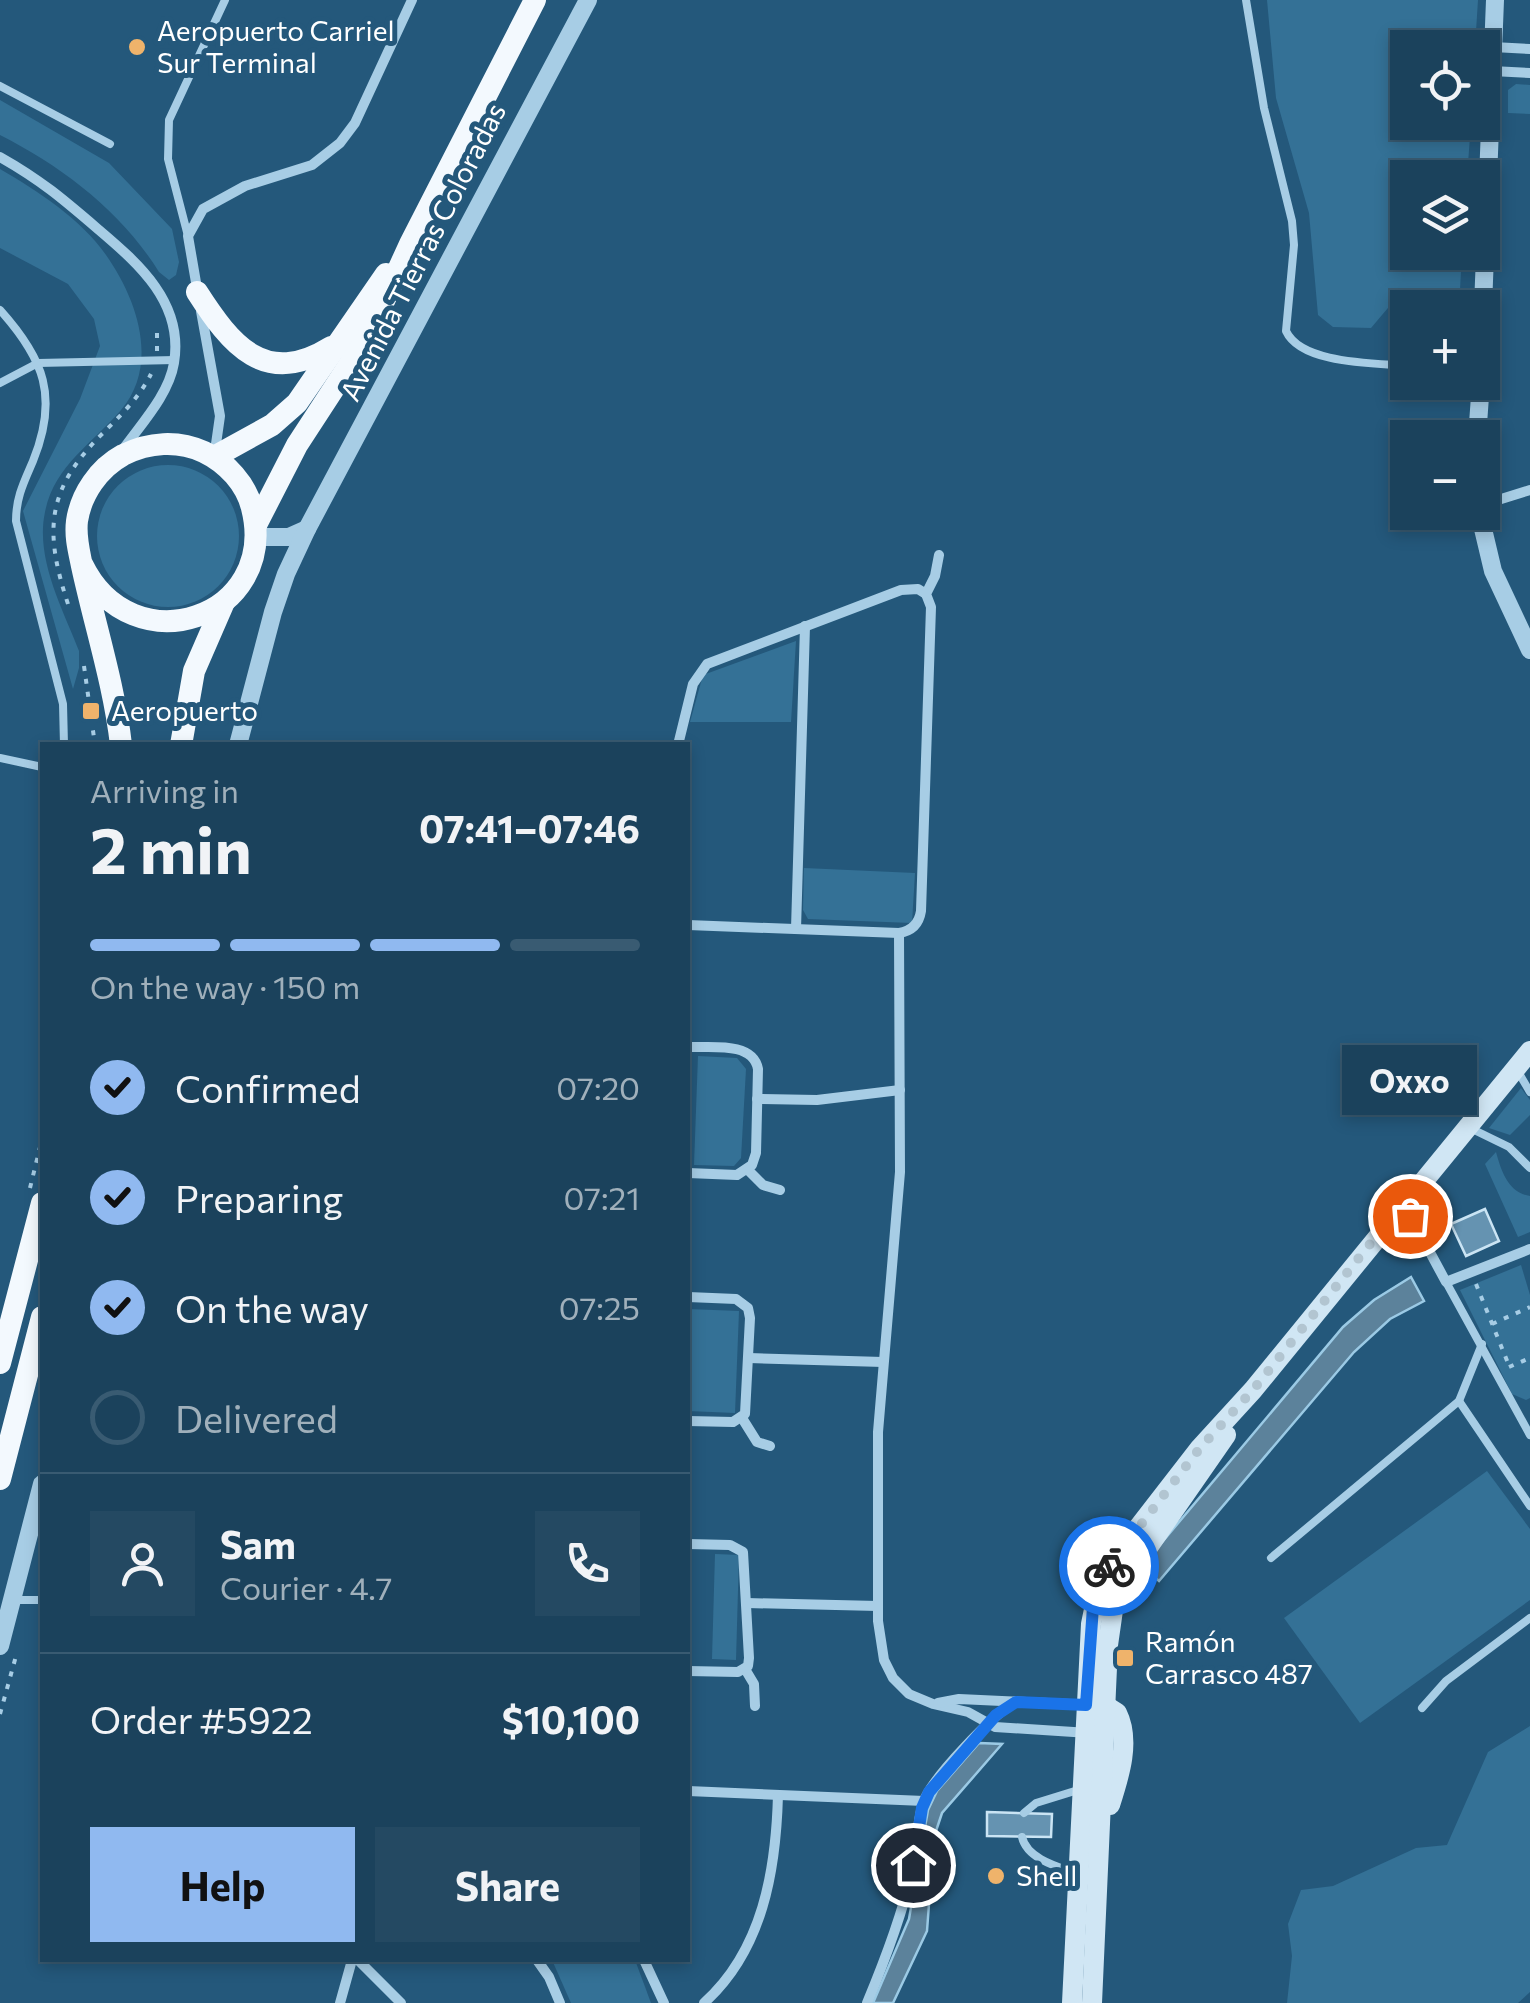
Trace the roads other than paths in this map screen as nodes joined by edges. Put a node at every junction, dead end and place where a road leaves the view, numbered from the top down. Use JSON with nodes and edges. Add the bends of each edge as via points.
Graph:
{"nodes":[{"id":1,"x":224,"y":0,"type":"edge"},
{"id":2,"x":535,"y":0,"type":"edge"},
{"id":3,"x":588,"y":0,"type":"edge"},
{"id":4,"x":1246,"y":0,"type":"edge"},
{"id":5,"x":1495,"y":0,"type":"edge"},
{"id":6,"x":413,"y":3,"type":"edge"},
{"id":7,"x":1494,"y":30,"type":"edge"},
{"id":8,"x":1500,"y":48,"type":"edge"},
{"id":9,"x":1530,"y":49,"type":"edge"},
{"id":10,"x":1500,"y":71,"type":"edge"},
{"id":11,"x":1530,"y":73,"type":"edge"},
{"id":12,"x":0,"y":86,"type":"edge"},
{"id":13,"x":1489,"y":140,"type":"edge"},
{"id":14,"x":110,"y":144,"type":"dead end"},
{"id":15,"x":0,"y":158,"type":"edge"},
{"id":16,"x":188,"y":236,"type":"junction"},
{"id":17,"x":410,"y":244,"type":"junction"},
{"id":18,"x":1484,"y":290,"type":"edge"},
{"id":19,"x":197,"y":292,"type":"junction"},
{"id":20,"x":0,"y":310,"type":"edge"},
{"id":21,"x":339,"y":342,"type":"junction"},
{"id":22,"x":175,"y":360,"type":"junction"},
{"id":23,"x":38,"y":363,"type":"junction"},
{"id":24,"x":1390,"y":363,"type":"edge"},
{"id":25,"x":0,"y":383,"type":"edge"},
{"id":26,"x":214,"y":457,"type":"junction"},
{"id":27,"x":116,"y":459,"type":"junction"},
{"id":28,"x":1530,"y":490,"type":"edge"},
{"id":29,"x":1500,"y":499,"type":"edge"},
{"id":30,"x":307,"y":528,"type":"junction"},
{"id":31,"x":1484,"y":530,"type":"edge"},
{"id":32,"x":256,"y":531,"type":"junction"},
{"id":33,"x":939,"y":556,"type":"dead end"},
{"id":34,"x":82,"y":564,"type":"junction"},
{"id":35,"x":926,"y":594,"type":"junction"},
{"id":36,"x":224,"y":602,"type":"junction"},
{"id":37,"x":805,"y":626,"type":"junction"},
{"id":38,"x":1530,"y":650,"type":"edge"},
{"id":39,"x":64,"y":742,"type":"edge"},
{"id":40,"x":121,"y":742,"type":"edge"},
{"id":41,"x":182,"y":742,"type":"edge"},
{"id":42,"x":239,"y":742,"type":"edge"},
{"id":43,"x":679,"y":742,"type":"edge"},
{"id":44,"x":0,"y":758,"type":"edge"},
{"id":45,"x":40,"y":767,"type":"edge"},
{"id":46,"x":690,"y":925,"type":"edge"},
{"id":47,"x":796,"y":929,"type":"junction"},
{"id":48,"x":899,"y":932,"type":"junction"},
{"id":49,"x":690,"y":1048,"type":"edge"},
{"id":50,"x":1523,"y":1059,"type":"edge"},
{"id":51,"x":900,"y":1090,"type":"junction"},
{"id":52,"x":1530,"y":1092,"type":"edge"},
{"id":53,"x":757,"y":1098,"type":"junction"},
{"id":54,"x":1466,"y":1126,"type":"junction"},
{"id":55,"x":1530,"y":1168,"type":"edge"},
{"id":56,"x":748,"y":1170,"type":"junction"},
{"id":57,"x":690,"y":1173,"type":"edge"},
{"id":58,"x":780,"y":1190,"type":"dead end"},
{"id":59,"x":1403,"y":1203,"type":"junction"},
{"id":60,"x":40,"y":1211,"type":"edge"},
{"id":61,"x":1528,"y":1249,"type":"edge"},
{"id":62,"x":1530,"y":1263,"type":"edge"},
{"id":63,"x":1446,"y":1282,"type":"junction"},
{"id":64,"x":690,"y":1297,"type":"edge"},
{"id":65,"x":40,"y":1325,"type":"edge"},
{"id":66,"x":1482,"y":1344,"type":"junction"},
{"id":67,"x":749,"y":1358,"type":"junction"},
{"id":68,"x":883,"y":1362,"type":"junction"},
{"id":69,"x":0,"y":1363,"type":"edge"},
{"id":70,"x":1459,"y":1402,"type":"junction"},
{"id":71,"x":742,"y":1418,"type":"junction"},
{"id":72,"x":690,"y":1421,"type":"edge"},
{"id":73,"x":1530,"y":1435,"type":"edge"},
{"id":74,"x":770,"y":1446,"type":"dead end"},
{"id":75,"x":0,"y":1480,"type":"edge"},
{"id":76,"x":40,"y":1492,"type":"edge"},
{"id":77,"x":1530,"y":1506,"type":"edge"},
{"id":78,"x":690,"y":1544,"type":"edge"},
{"id":79,"x":1270,"y":1558,"type":"dead end"},
{"id":80,"x":12,"y":1600,"type":"junction"},
{"id":81,"x":40,"y":1600,"type":"edge"},
{"id":82,"x":747,"y":1603,"type":"junction"},
{"id":83,"x":878,"y":1606,"type":"junction"},
{"id":84,"x":1530,"y":1618,"type":"edge"},
{"id":85,"x":0,"y":1646,"type":"edge"},
{"id":86,"x":745,"y":1669,"type":"junction"},
{"id":87,"x":690,"y":1671,"type":"edge"},
{"id":88,"x":989,"y":1700,"type":"junction"},
{"id":89,"x":1016,"y":1702,"type":"junction"},
{"id":90,"x":958,"y":1705,"type":"junction"},
{"id":91,"x":755,"y":1706,"type":"dead end"},
{"id":92,"x":1096,"y":1706,"type":"junction"},
{"id":93,"x":1422,"y":1708,"type":"dead end"},
{"id":94,"x":988,"y":1724,"type":"junction"},
{"id":95,"x":1095,"y":1733,"type":"junction"},
{"id":96,"x":1082,"y":1790,"type":"junction"},
{"id":97,"x":690,"y":1791,"type":"edge"},
{"id":98,"x":778,"y":1795,"type":"junction"},
{"id":99,"x":924,"y":1801,"type":"junction"},
{"id":100,"x":1024,"y":1813,"type":"dead end"},
{"id":101,"x":1100,"y":1831,"type":"junction"},
{"id":102,"x":1022,"y":1837,"type":"dead end"},
{"id":103,"x":1078,"y":1874,"type":"junction"},
{"id":104,"x":354,"y":1962,"type":"edge"},
{"id":105,"x":357,"y":1962,"type":"edge"},
{"id":106,"x":538,"y":1962,"type":"edge"},
{"id":107,"x":645,"y":1962,"type":"edge"},
{"id":108,"x":340,"y":2003,"type":"edge"},
{"id":109,"x":401,"y":2003,"type":"edge"},
{"id":110,"x":560,"y":2003,"type":"edge"},
{"id":111,"x":664,"y":2003,"type":"edge"},
{"id":112,"x":704,"y":2003,"type":"edge"},
{"id":113,"x":866,"y":2003,"type":"edge"},
{"id":114,"x":1072,"y":2003,"type":"edge"},
{"id":115,"x":1092,"y":2003,"type":"edge"}],
"edges":[{"from":1,"to":16,"type":"lane","via":[[173,108],[167,136]]},
{"from":2,"to":17,"type":"highway"},
{"from":3,"to":30,"type":"street","name":"Avenida Tierras Coloradas"},
{"from":4,"to":24,"type":"lane","via":[[1292,220],[1286,331],[1305,351]]},
{"from":5,"to":7,"type":"street"},
{"from":6,"to":16,"type":"street","via":[[340,143],[312,165],[221,197],[203,210]]},
{"from":8,"to":9,"type":"street"},
{"from":10,"to":11,"type":"street"},
{"from":12,"to":14,"type":"lane"},
{"from":13,"to":18,"type":"street"},
{"from":15,"to":22,"type":"street","via":[[47,184],[141,266],[172,320]]},
{"from":16,"to":19,"type":"street"},
{"from":17,"to":21,"type":"highway"},
{"from":17,"to":32,"type":"highway","via":[[368,336],[297,445]]},
{"from":19,"to":21,"type":"highway","via":[[222,329],[252,356],[298,362]]},
{"from":19,"to":26,"type":"street","via":[[220,416]]},
{"from":20,"to":23,"type":"lane"},
{"from":21,"to":26,"type":"highway","via":[[283,417]]},
{"from":22,"to":23,"type":"lane"},
{"from":22,"to":27,"type":"street","via":[[166,388]]},
{"from":23,"to":25,"type":"lane"},
{"from":23,"to":39,"type":"lane","via":[[44,432],[16,498],[16,521],[63,704]]},
{"from":26,"to":27,"type":"highway","via":[[158,444]]},
{"from":26,"to":32,"type":"highway","via":[[245,490]]},
{"from":27,"to":34,"type":"highway","via":[[81,506],[76,535]]},
{"from":28,"to":29,"type":"street"},
{"from":30,"to":32,"type":"street","via":[[288,538]]},
{"from":30,"to":42,"type":"street","name":"Avenida Tierras Coloradas","via":[[286,574]]},
{"from":31,"to":38,"type":"street","via":[[1498,584]]},
{"from":32,"to":36,"type":"highway","via":[[247,573]]},
{"from":33,"to":35,"type":"street"},
{"from":34,"to":36,"type":"highway","via":[[109,602],[136,617],[182,621]]},
{"from":34,"to":40,"type":"highway"},
{"from":35,"to":37,"type":"street","via":[[902,590]]},
{"from":35,"to":48,"type":"street","via":[[931,607],[921,912],[914,928]]},
{"from":36,"to":41,"type":"highway","via":[[194,672]]},
{"from":37,"to":43,"type":"street","via":[[707,664],[693,684]]},
{"from":37,"to":47,"type":"street"},
{"from":44,"to":45,"type":"lane"},
{"from":46,"to":47,"type":"street"},
{"from":47,"to":48,"type":"street"},
{"from":48,"to":51,"type":"street"},
{"from":49,"to":53,"type":"street","via":[[753,1055]]},
{"from":50,"to":52,"type":"lane"},
{"from":50,"to":54,"type":"main road"},
{"from":51,"to":53,"type":"street","via":[[817,1100]]},
{"from":51,"to":68,"type":"street","via":[[898,1211]]},
{"from":53,"to":56,"type":"street","via":[[756,1153]]},
{"from":54,"to":55,"type":"lane","via":[[1509,1148]]},
{"from":54,"to":59,"type":"main road"},
{"from":56,"to":57,"type":"street"},
{"from":56,"to":58,"type":"street"},
{"from":59,"to":63,"type":"street"},
{"from":59,"to":92,"type":"main road","via":[[1102,1578],[1091,1624]]},
{"from":60,"to":69,"type":"highway"},
{"from":61,"to":62,"type":"street"},
{"from":61,"to":63,"type":"street"},
{"from":63,"to":66,"type":"lane"},
{"from":64,"to":67,"type":"street","via":[[744,1304],[750,1313]]},
{"from":65,"to":75,"type":"highway"},
{"from":66,"to":70,"type":"lane"},
{"from":66,"to":73,"type":"lane"},
{"from":67,"to":68,"type":"street"},
{"from":67,"to":71,"type":"street"},
{"from":68,"to":83,"type":"street"},
{"from":70,"to":77,"type":"lane"},
{"from":70,"to":79,"type":"lane"},
{"from":71,"to":72,"type":"street"},
{"from":71,"to":74,"type":"street","via":[[754,1439]]},
{"from":76,"to":80,"type":"street"},
{"from":78,"to":82,"type":"street","via":[[740,1549]]},
{"from":80,"to":81,"type":"lane"},
{"from":80,"to":85,"type":"street"},
{"from":82,"to":83,"type":"street"},
{"from":82,"to":86,"type":"street"},
{"from":83,"to":90,"type":"street","via":[[888,1669],[908,1694]]},
{"from":84,"to":93,"type":"lane"},
{"from":86,"to":87,"type":"street"},
{"from":86,"to":91,"type":"street"},
{"from":88,"to":89,"type":"street"},
{"from":88,"to":90,"type":"street"},
{"from":88,"to":94,"type":"street","via":[[983,1710]]},
{"from":89,"to":92,"type":"street"},
{"from":89,"to":94,"type":"street"},
{"from":90,"to":94,"type":"street"},
{"from":92,"to":95,"type":"main road"},
{"from":92,"to":101,"type":"main road","via":[[1120,1718],[1123,1746]]},
{"from":94,"to":95,"type":"street"},
{"from":94,"to":99,"type":"street"},
{"from":95,"to":96,"type":"main road"},
{"from":95,"to":101,"type":"main road"},
{"from":96,"to":100,"type":"lane","via":[[1036,1802]]},
{"from":96,"to":103,"type":"main road"},
{"from":97,"to":98,"type":"street"},
{"from":98,"to":99,"type":"street"},
{"from":98,"to":112,"type":"street","via":[[774,1856],[757,1924],[726,1980]]},
{"from":99,"to":113,"type":"street","via":[[906,1896]]},
{"from":101,"to":115,"type":"main road"},
{"from":102,"to":103,"type":"lane","via":[[1032,1853]]},
{"from":103,"to":114,"type":"main road"},
{"from":104,"to":108,"type":"street"},
{"from":105,"to":109,"type":"street"},
{"from":106,"to":110,"type":"street"},
{"from":107,"to":111,"type":"street"}]}
